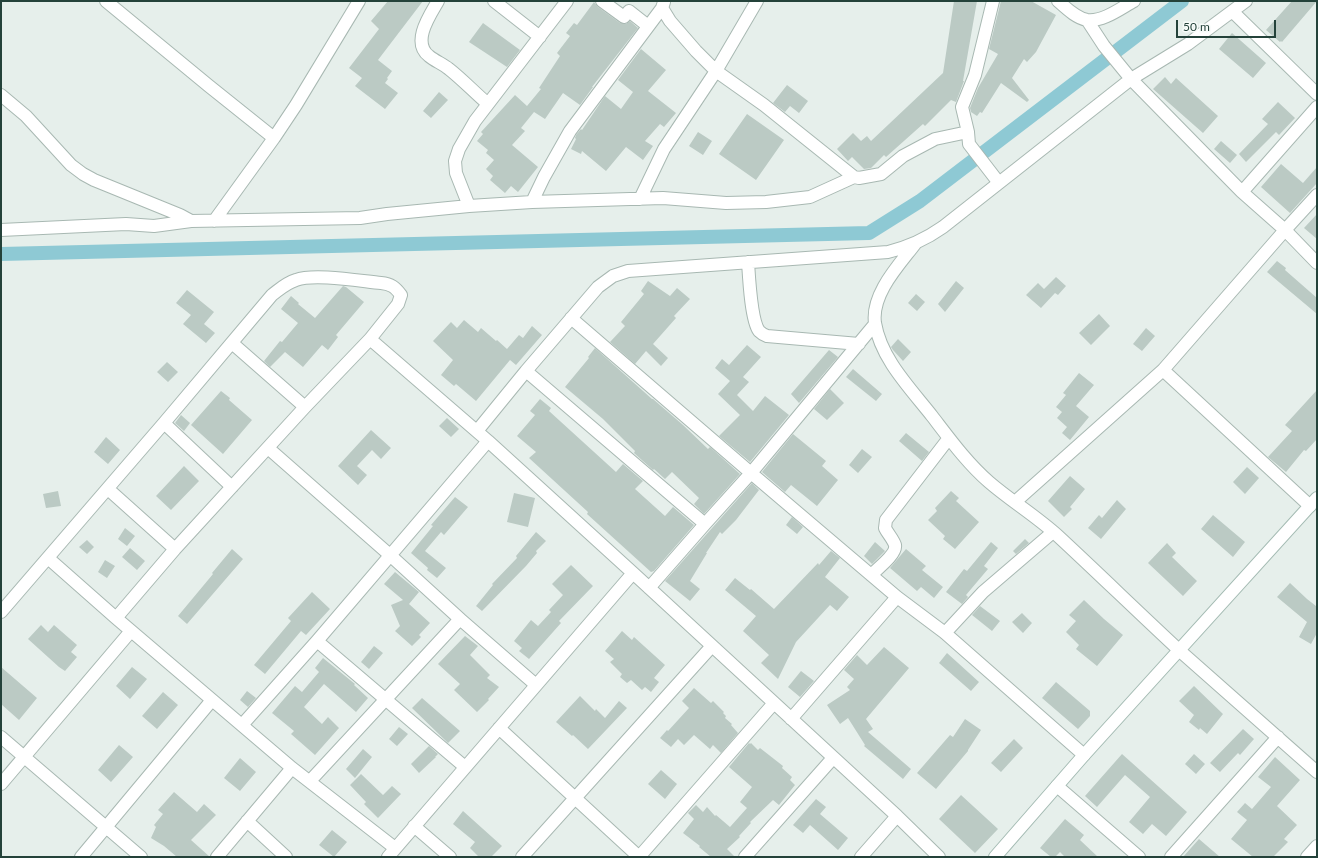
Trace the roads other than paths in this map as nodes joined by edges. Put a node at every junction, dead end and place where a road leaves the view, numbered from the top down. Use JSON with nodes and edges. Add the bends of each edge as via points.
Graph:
{"nodes":[{"id":1,"x":106,"y":1,"type":"edge"},
{"id":2,"x":358,"y":1,"type":"edge"},
{"id":3,"x":438,"y":1,"type":"edge"},
{"id":4,"x":494,"y":1,"type":"edge"},
{"id":5,"x":567,"y":1,"type":"edge"},
{"id":6,"x":602,"y":1,"type":"edge"},
{"id":7,"x":757,"y":1,"type":"edge"},
{"id":8,"x":993,"y":1,"type":"edge"},
{"id":9,"x":1058,"y":1,"type":"edge"},
{"id":10,"x":1134,"y":1,"type":"edge"},
{"id":11,"x":1246,"y":1,"type":"edge"},
{"id":12,"x":663,"y":5,"type":"edge"},
{"id":13,"x":1232,"y":12,"type":"junction"},
{"id":14,"x":1087,"y":20,"type":"junction"},
{"id":15,"x":648,"y":26,"type":"junction"},
{"id":16,"x":540,"y":37,"type":"junction"},
{"id":17,"x":716,"y":71,"type":"junction"},
{"id":18,"x":1128,"y":76,"type":"junction"},
{"id":19,"x":1317,"y":94,"type":"edge"},
{"id":20,"x":1,"y":95,"type":"edge"},
{"id":21,"x":488,"y":104,"type":"junction"},
{"id":22,"x":1317,"y":107,"type":"edge"},
{"id":23,"x":274,"y":138,"type":"junction"},
{"id":24,"x":968,"y":138,"type":"junction"},
{"id":25,"x":854,"y":177,"type":"junction"},
{"id":26,"x":996,"y":179,"type":"junction"},
{"id":27,"x":1242,"y":192,"type":"junction"},
{"id":28,"x":1317,"y":196,"type":"edge"},
{"id":29,"x":640,"y":199,"type":"junction"},
{"id":30,"x":532,"y":202,"type":"junction"},
{"id":31,"x":469,"y":206,"type":"junction"},
{"id":32,"x":191,"y":221,"type":"junction"},
{"id":33,"x":214,"y":221,"type":"junction"},
{"id":34,"x":1,"y":230,"type":"edge"},
{"id":35,"x":1285,"y":230,"type":"junction"},
{"id":36,"x":916,"y":244,"type":"junction"},
{"id":37,"x":748,"y":262,"type":"junction"},
{"id":38,"x":1317,"y":263,"type":"edge"},
{"id":39,"x":571,"y":318,"type":"junction"},
{"id":40,"x":875,"y":324,"type":"junction"},
{"id":41,"x":370,"y":338,"type":"junction"},
{"id":42,"x":232,"y":343,"type":"junction"},
{"id":43,"x":859,"y":344,"type":"junction"},
{"id":44,"x":1163,"y":370,"type":"junction"},
{"id":45,"x":526,"y":371,"type":"junction"},
{"id":46,"x":305,"y":407,"type":"junction"},
{"id":47,"x":164,"y":423,"type":"junction"},
{"id":48,"x":477,"y":431,"type":"junction"},
{"id":49,"x":949,"y":438,"type":"junction"},
{"id":50,"x":488,"y":441,"type":"junction"},
{"id":51,"x":268,"y":448,"type":"junction"},
{"id":52,"x":751,"y":474,"type":"junction"},
{"id":53,"x":232,"y":487,"type":"junction"},
{"id":54,"x":108,"y":489,"type":"junction"},
{"id":55,"x":1015,"y":502,"type":"junction"},
{"id":56,"x":1315,"y":505,"type":"edge"},
{"id":57,"x":705,"y":524,"type":"junction"},
{"id":58,"x":1053,"y":532,"type":"junction"},
{"id":59,"x":175,"y":549,"type":"junction"},
{"id":60,"x":391,"y":556,"type":"junction"},
{"id":61,"x":48,"y":558,"type":"junction"},
{"id":62,"x":633,"y":573,"type":"junction"},
{"id":63,"x":871,"y":575,"type":"junction"},
{"id":64,"x":649,"y":588,"type":"junction"},
{"id":65,"x":897,"y":597,"type":"junction"},
{"id":66,"x":1,"y":612,"type":"edge"},
{"id":67,"x":116,"y":618,"type":"junction"},
{"id":68,"x":460,"y":619,"type":"junction"},
{"id":69,"x":131,"y":631,"type":"junction"},
{"id":70,"x":945,"y":633,"type":"junction"},
{"id":71,"x":317,"y":641,"type":"junction"},
{"id":72,"x":712,"y":646,"type":"junction"},
{"id":73,"x":1180,"y":650,"type":"junction"},
{"id":74,"x":536,"y":685,"type":"junction"},
{"id":75,"x":385,"y":699,"type":"junction"},
{"id":76,"x":212,"y":700,"type":"junction"},
{"id":77,"x":774,"y":703,"type":"junction"},
{"id":78,"x":792,"y":719,"type":"junction"},
{"id":79,"x":242,"y":724,"type":"junction"},
{"id":80,"x":499,"y":728,"type":"junction"},
{"id":81,"x":1,"y":737,"type":"edge"},
{"id":82,"x":1278,"y":737,"type":"junction"},
{"id":83,"x":1084,"y":755,"type":"junction"},
{"id":84,"x":25,"y":757,"type":"junction"},
{"id":85,"x":833,"y":758,"type":"junction"},
{"id":86,"x":465,"y":767,"type":"junction"},
{"id":87,"x":292,"y":768,"type":"junction"},
{"id":88,"x":1317,"y":772,"type":"edge"},
{"id":89,"x":310,"y":781,"type":"junction"},
{"id":90,"x":1,"y":784,"type":"edge"},
{"id":91,"x":1058,"y":786,"type":"junction"},
{"id":92,"x":575,"y":799,"type":"junction"},
{"id":93,"x":896,"y":816,"type":"junction"},
{"id":94,"x":247,"y":821,"type":"junction"},
{"id":95,"x":414,"y":826,"type":"junction"},
{"id":96,"x":106,"y":827,"type":"junction"},
{"id":97,"x":1317,"y":846,"type":"edge"},
{"id":98,"x":391,"y":853,"type":"edge"},
{"id":99,"x":81,"y":857,"type":"edge"},
{"id":100,"x":141,"y":857,"type":"edge"},
{"id":101,"x":217,"y":857,"type":"edge"},
{"id":102,"x":286,"y":857,"type":"edge"},
{"id":103,"x":450,"y":857,"type":"edge"},
{"id":104,"x":522,"y":857,"type":"edge"},
{"id":105,"x":639,"y":857,"type":"edge"},
{"id":106,"x":745,"y":857,"type":"edge"},
{"id":107,"x":861,"y":857,"type":"edge"},
{"id":108,"x":939,"y":857,"type":"edge"},
{"id":109,"x":995,"y":857,"type":"edge"},
{"id":110,"x":1139,"y":857,"type":"edge"},
{"id":111,"x":1171,"y":857,"type":"edge"},
{"id":112,"x":1307,"y":857,"type":"edge"}],
"edges":[{"from":1,"to":23,"type":"street"},
{"from":2,"to":23,"type":"street"},
{"from":3,"to":21,"type":"street","via":[[423,30],[423,49],[428,56],[448,68]]},
{"from":4,"to":16,"type":"street"},
{"from":5,"to":16,"type":"street"},
{"from":6,"to":15,"type":"street","via":[[624,17],[629,11]]},
{"from":7,"to":17,"type":"street"},
{"from":8,"to":24,"type":"street","via":[[975,75],[962,107]]},
{"from":9,"to":14,"type":"street"},
{"from":10,"to":14,"type":"street","via":[[1101,18]]},
{"from":11,"to":13,"type":"street"},
{"from":12,"to":15,"type":"street"},
{"from":12,"to":17,"type":"street","via":[[670,20]]},
{"from":13,"to":18,"type":"street","via":[[1188,44]]},
{"from":13,"to":19,"type":"street"},
{"from":14,"to":18,"type":"street"},
{"from":15,"to":30,"type":"street","via":[[570,131]]},
{"from":16,"to":21,"type":"street"},
{"from":17,"to":25,"type":"street","via":[[764,105]]},
{"from":17,"to":29,"type":"street","via":[[664,149]]},
{"from":18,"to":26,"type":"street"},
{"from":18,"to":27,"type":"street"},
{"from":20,"to":32,"type":"street","via":[[26,116],[82,174]]},
{"from":21,"to":31,"type":"street","via":[[469,130],[455,161],[456,173]]},
{"from":22,"to":27,"type":"street"},
{"from":23,"to":33,"type":"street"},
{"from":24,"to":25,"type":"street","via":[[935,139],[903,156],[881,174]]},
{"from":24,"to":26,"type":"street"},
{"from":25,"to":29,"type":"street","via":[[810,197],[781,200],[726,203],[663,198]]},
{"from":26,"to":36,"type":"street","via":[[943,227]]},
{"from":27,"to":35,"type":"street"},
{"from":28,"to":35,"type":"street"},
{"from":29,"to":30,"type":"street"},
{"from":30,"to":31,"type":"street"},
{"from":31,"to":33,"type":"street","via":[[360,218]]},
{"from":32,"to":33,"type":"street"},
{"from":32,"to":34,"type":"street","via":[[154,226],[126,224]]},
{"from":35,"to":38,"type":"street"},
{"from":35,"to":44,"type":"street"},
{"from":36,"to":37,"type":"street","via":[[888,252]]},
{"from":36,"to":40,"type":"street","via":[[885,285],[878,302]]},
{"from":37,"to":39,"type":"street","via":[[621,272],[598,288]]},
{"from":37,"to":43,"type":"street","via":[[752,303],[760,333],[767,336]]},
{"from":39,"to":45,"type":"street"},
{"from":39,"to":52,"type":"street"},
{"from":40,"to":43,"type":"street"},
{"from":40,"to":49,"type":"street","via":[[882,347],[900,375]]},
{"from":41,"to":42,"type":"street","via":[[398,304],[401,295],[395,287],[390,284],[319,278],[298,279],[286,284],[272,295]]},
{"from":41,"to":46,"type":"street"},
{"from":41,"to":48,"type":"street"},
{"from":42,"to":46,"type":"street"},
{"from":42,"to":47,"type":"street"},
{"from":43,"to":52,"type":"street"},
{"from":44,"to":55,"type":"street"},
{"from":44,"to":56,"type":"street"},
{"from":45,"to":48,"type":"street"},
{"from":45,"to":57,"type":"street"},
{"from":46,"to":51,"type":"street"},
{"from":47,"to":53,"type":"street"},
{"from":47,"to":54,"type":"street"},
{"from":48,"to":50,"type":"street"},
{"from":49,"to":55,"type":"street","via":[[979,473]]},
{"from":49,"to":63,"type":"street","via":[[886,520],[885,528],[895,544],[895,549]]},
{"from":50,"to":60,"type":"street"},
{"from":50,"to":62,"type":"street"},
{"from":51,"to":53,"type":"street"},
{"from":51,"to":60,"type":"street"},
{"from":52,"to":57,"type":"street"},
{"from":52,"to":63,"type":"street"},
{"from":53,"to":59,"type":"street"},
{"from":54,"to":59,"type":"street"},
{"from":54,"to":61,"type":"street"},
{"from":55,"to":58,"type":"street"},
{"from":56,"to":73,"type":"street"},
{"from":57,"to":64,"type":"street"},
{"from":58,"to":70,"type":"street","via":[[983,592]]},
{"from":58,"to":73,"type":"street"},
{"from":59,"to":67,"type":"street"},
{"from":60,"to":68,"type":"street"},
{"from":60,"to":71,"type":"street"},
{"from":61,"to":66,"type":"street"},
{"from":61,"to":67,"type":"street"},
{"from":62,"to":64,"type":"street"},
{"from":62,"to":74,"type":"street"},
{"from":63,"to":65,"type":"street"},
{"from":64,"to":72,"type":"street"},
{"from":65,"to":70,"type":"street"},
{"from":65,"to":78,"type":"street"},
{"from":67,"to":69,"type":"street"},
{"from":68,"to":74,"type":"street"},
{"from":68,"to":75,"type":"street"},
{"from":69,"to":76,"type":"street"},
{"from":69,"to":84,"type":"street"},
{"from":70,"to":83,"type":"street"},
{"from":71,"to":75,"type":"street"},
{"from":71,"to":79,"type":"street"},
{"from":72,"to":77,"type":"street"},
{"from":72,"to":92,"type":"street"},
{"from":73,"to":82,"type":"street"},
{"from":73,"to":83,"type":"street"},
{"from":74,"to":80,"type":"street"},
{"from":75,"to":86,"type":"street"},
{"from":75,"to":89,"type":"street"},
{"from":76,"to":79,"type":"street"},
{"from":76,"to":96,"type":"street"},
{"from":77,"to":78,"type":"street"},
{"from":77,"to":105,"type":"street"},
{"from":78,"to":85,"type":"street"},
{"from":79,"to":87,"type":"street"},
{"from":80,"to":86,"type":"street"},
{"from":80,"to":92,"type":"street"},
{"from":81,"to":84,"type":"street"},
{"from":82,"to":88,"type":"street"},
{"from":82,"to":111,"type":"street"},
{"from":83,"to":91,"type":"street"},
{"from":84,"to":90,"type":"street"},
{"from":84,"to":96,"type":"street"},
{"from":85,"to":93,"type":"street"},
{"from":85,"to":106,"type":"street"},
{"from":86,"to":95,"type":"street"},
{"from":87,"to":89,"type":"street"},
{"from":87,"to":94,"type":"street"},
{"from":89,"to":98,"type":"street"},
{"from":91,"to":109,"type":"street"},
{"from":91,"to":110,"type":"street"},
{"from":92,"to":104,"type":"street"},
{"from":92,"to":105,"type":"street"},
{"from":93,"to":107,"type":"street"},
{"from":93,"to":108,"type":"street"},
{"from":94,"to":101,"type":"street"},
{"from":94,"to":102,"type":"street"},
{"from":95,"to":98,"type":"street"},
{"from":95,"to":103,"type":"street"},
{"from":96,"to":99,"type":"street"},
{"from":96,"to":100,"type":"street"},
{"from":97,"to":112,"type":"street"}]}
